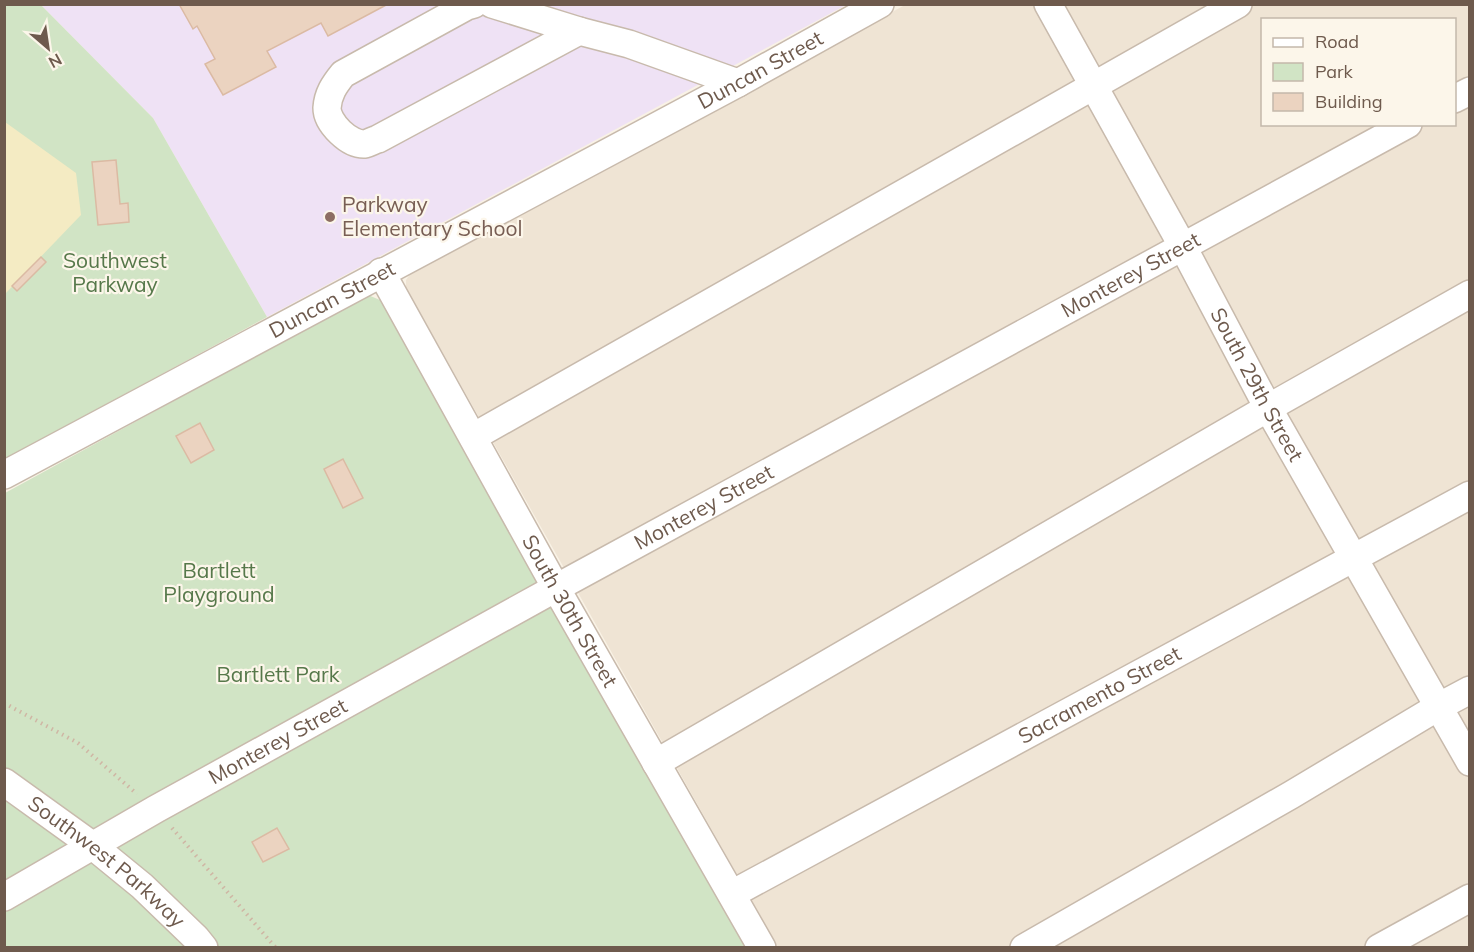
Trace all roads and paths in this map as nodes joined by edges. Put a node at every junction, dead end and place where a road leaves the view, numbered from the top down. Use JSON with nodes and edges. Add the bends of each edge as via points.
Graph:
{"nodes":[{"id":1,"x":474,"y":4,"type":"edge"},
{"id":2,"x":492,"y":4,"type":"edge"},
{"id":3,"x":880,"y":4,"type":"edge"},
{"id":4,"x":1048,"y":4,"type":"edge"},
{"id":5,"x":1238,"y":4,"type":"edge"},
{"id":6,"x":579,"y":31,"type":"junction"},
{"id":7,"x":738,"y":83,"type":"junction"},
{"id":8,"x":1093,"y":87,"type":"junction"},
{"id":9,"x":1470,"y":91,"type":"edge"},
{"id":10,"x":1456,"y":98,"type":"edge"},
{"id":11,"x":1404,"y":126,"type":"edge"},
{"id":12,"x":1183,"y":247,"type":"junction"},
{"id":13,"x":381,"y":272,"type":"junction"},
{"id":14,"x":1470,"y":294,"type":"edge"},
{"id":15,"x":1268,"y":408,"type":"junction"},
{"id":16,"x":473,"y":437,"type":"junction"},
{"id":17,"x":4,"y":475,"type":"edge"},
{"id":18,"x":1470,"y":495,"type":"edge"},
{"id":19,"x":1354,"y":558,"type":"junction"},
{"id":20,"x":556,"y":588,"type":"junction"},
{"id":21,"x":1470,"y":690,"type":"edge"},
{"id":22,"x":1438,"y":707,"type":"junction"},
{"id":23,"x":1470,"y":762,"type":"edge"},
{"id":24,"x":656,"y":763,"type":"junction"},
{"id":25,"x":4,"y":782,"type":"edge"},
{"id":26,"x":93,"y":846,"type":"junction"},
{"id":27,"x":732,"y":894,"type":"junction"},
{"id":28,"x":4,"y":897,"type":"edge"},
{"id":29,"x":1470,"y":898,"type":"edge"},
{"id":30,"x":204,"y":948,"type":"edge"},
{"id":31,"x":762,"y":948,"type":"edge"},
{"id":32,"x":1024,"y":948,"type":"edge"},
{"id":33,"x":1379,"y":948,"type":"edge"}],
"edges":[{"from":1,"to":6,"type":"street","via":[[343,74],[332,88],[327,110],[338,131],[364,144],[378,139]]},
{"from":2,"to":6,"type":"street"},
{"from":3,"to":7,"type":"street","name":"Duncan Street"},
{"from":4,"to":8,"type":"street","name":"South 29th Street"},
{"from":5,"to":8,"type":"street"},
{"from":6,"to":7,"type":"street","via":[[629,44]]},
{"from":7,"to":13,"type":"street","name":"Duncan Street"},
{"from":8,"to":12,"type":"street","name":"South 29th Street"},
{"from":8,"to":16,"type":"street"},
{"from":9,"to":10,"type":"street"},
{"from":11,"to":12,"type":"street","name":"Monterey Street"},
{"from":12,"to":15,"type":"street","name":"South 29th Street"},
{"from":12,"to":20,"type":"street","name":"Monterey Street"},
{"from":13,"to":16,"type":"street","name":"South 30th Street"},
{"from":13,"to":17,"type":"street","name":"Duncan Street"},
{"from":14,"to":15,"type":"street"},
{"from":15,"to":19,"type":"street","name":"South 29th Street"},
{"from":15,"to":24,"type":"street"},
{"from":16,"to":20,"type":"street","name":"South 30th Street"},
{"from":18,"to":19,"type":"street","name":"Sacramento Street"},
{"from":19,"to":22,"type":"street","name":"South 29th Street"},
{"from":19,"to":27,"type":"street","name":"Sacramento Street"},
{"from":20,"to":24,"type":"street","name":"South 30th Street"},
{"from":20,"to":26,"type":"street","name":"Monterey Street"},
{"from":21,"to":22,"type":"street"},
{"from":22,"to":23,"type":"street","name":"South 29th Street"},
{"from":22,"to":32,"type":"street"},
{"from":24,"to":27,"type":"street","name":"South 30th Street"},
{"from":25,"to":26,"type":"street","name":"Southwest Parkway"},
{"from":26,"to":28,"type":"street","name":"Monterey Street"},
{"from":26,"to":30,"type":"street","name":"Southwest Parkway","via":[[142,886]]},
{"from":27,"to":31,"type":"street","name":"South 30th Street"},
{"from":29,"to":33,"type":"street"}]}
